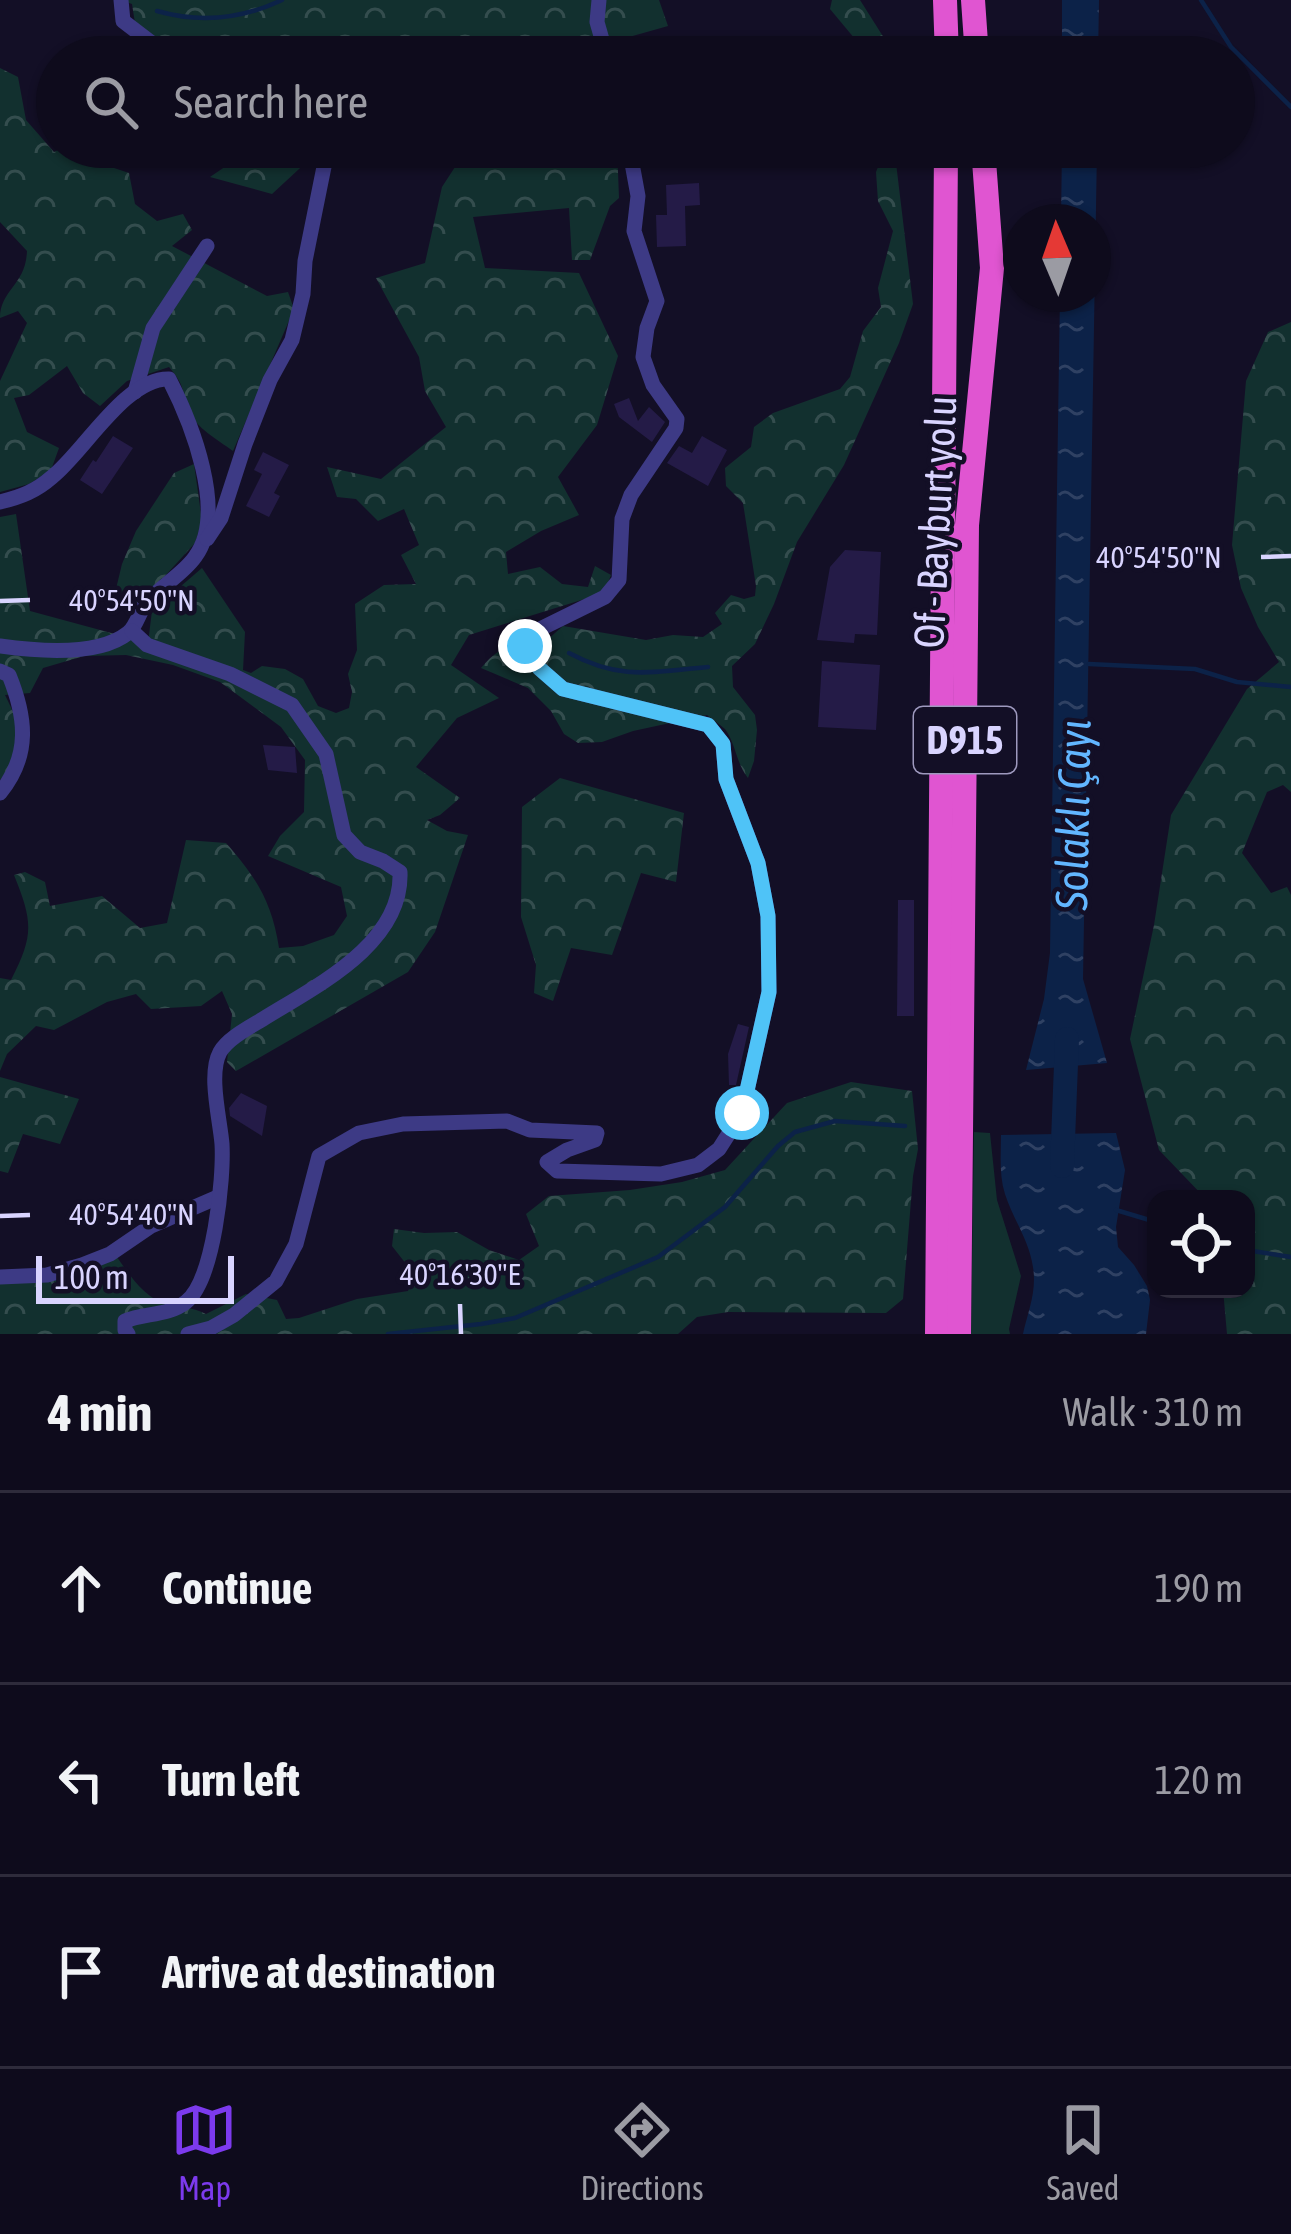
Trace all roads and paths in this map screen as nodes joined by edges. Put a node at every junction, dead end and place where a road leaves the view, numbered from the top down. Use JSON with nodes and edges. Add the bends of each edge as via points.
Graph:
{"nodes":[{"id":1,"x":121,"y":0,"type":"edge"},
{"id":2,"x":599,"y":0,"type":"edge"},
{"id":3,"x":945,"y":0,"type":"edge"},
{"id":4,"x":973,"y":0,"type":"edge"},
{"id":5,"x":143,"y":36,"type":"edge"},
{"id":6,"x":601,"y":36,"type":"edge"},
{"id":7,"x":946,"y":36,"type":"edge"},
{"id":8,"x":976,"y":36,"type":"edge"},
{"id":9,"x":324,"y":168,"type":"edge"},
{"id":10,"x":633,"y":168,"type":"edge"},
{"id":11,"x":946,"y":168,"type":"edge"},
{"id":12,"x":985,"y":168,"type":"edge"},
{"id":13,"x":207,"y":246,"type":"dead end"},
{"id":14,"x":945,"y":248,"type":"junction"},
{"id":15,"x":991,"y":252,"type":"junction"},
{"id":16,"x":944,"y":293,"type":"junction"},
{"id":17,"x":990,"y":294,"type":"junction"},
{"id":18,"x":135,"y":392,"type":"junction"},
{"id":19,"x":0,"y":502,"type":"edge"},
{"id":20,"x":196,"y":557,"type":"junction"},
{"id":21,"x":132,"y":631,"type":"junction"},
{"id":22,"x":0,"y":646,"type":"edge"},
{"id":23,"x":0,"y":670,"type":"edge"},
{"id":24,"x":0,"y":794,"type":"edge"},
{"id":25,"x":218,"y":1197,"type":"junction"},
{"id":26,"x":0,"y":1277,"type":"edge"},
{"id":27,"x":128,"y":1334,"type":"edge"},
{"id":28,"x":188,"y":1334,"type":"edge"},
{"id":29,"x":937,"y":1334,"type":"edge"},
{"id":30,"x":959,"y":1334,"type":"edge"}],
"edges":[{"from":1,"to":5,"type":"street","via":[[123,21]]},
{"from":2,"to":6,"type":"street"},
{"from":3,"to":7,"type":"highway"},
{"from":4,"to":8,"type":"highway"},
{"from":9,"to":20,"type":"street","via":[[292,340],[221,518]]},
{"from":10,"to":28,"type":"street","via":[[634,231],[657,301],[643,357],[676,428],[622,519],[620,580],[525,646],[563,689],[708,725],[723,744],[768,916],[769,992],[742,1113],[698,1165],[661,1174],[557,1171],[547,1162],[597,1133],[507,1121],[359,1133],[320,1156],[296,1244],[276,1281],[234,1315]]},
{"from":11,"to":14,"type":"highway","name":"Of - Bayburt yolu","number":"D915"},
{"from":12,"to":15,"type":"highway","name":"Of - Bayburt yolu","number":"D915"},
{"from":13,"to":18,"type":"street","via":[[153,328]]},
{"from":14,"to":15,"type":"highway","via":[[963,238]]},
{"from":14,"to":16,"type":"highway","name":"Of - Bayburt yolu","number":"D915"},
{"from":15,"to":17,"type":"highway","name":"Of - Bayburt yolu","number":"D915"},
{"from":16,"to":17,"type":"highway","via":[[963,300]]},
{"from":16,"to":29,"type":"highway","name":"Of - Bayburt yolu","number":"D915"},
{"from":17,"to":30,"type":"highway","name":"Of - Bayburt yolu","number":"D915","via":[[968,525]]},
{"from":18,"to":19,"type":"street","via":[[53,477]]},
{"from":18,"to":20,"type":"street","via":[[169,379],[197,442],[209,512]]},
{"from":20,"to":21,"type":"street","via":[[144,605]]},
{"from":21,"to":22,"type":"street","via":[[73,650]]},
{"from":21,"to":25,"type":"street","via":[[147,645],[292,705],[326,754],[344,835],[400,872],[388,922],[364,951],[220,1052]]},
{"from":23,"to":24,"type":"street","via":[[21,704],[25,732]]},
{"from":25,"to":26,"type":"street","via":[[82,1265]]},
{"from":25,"to":27,"type":"street","via":[[197,1288],[170,1311],[125,1321]]}]}
